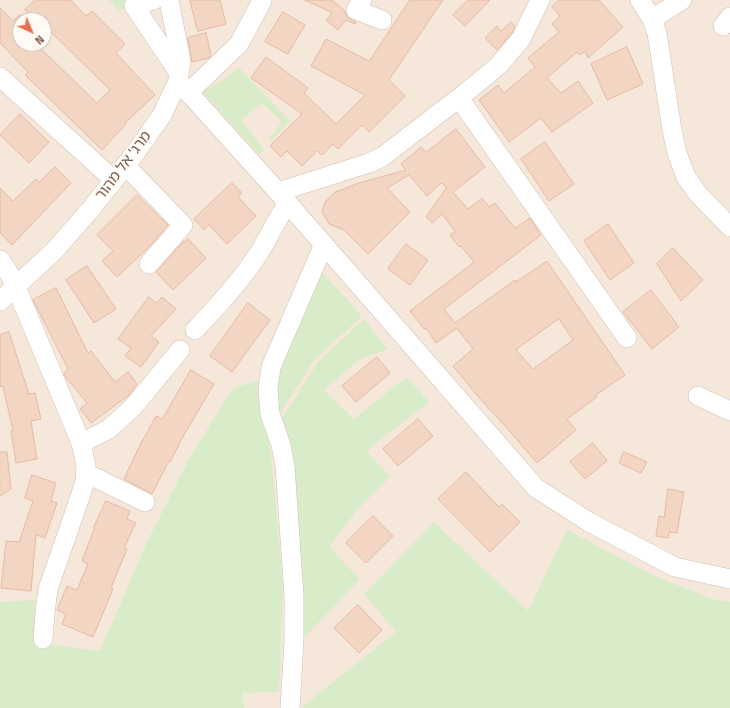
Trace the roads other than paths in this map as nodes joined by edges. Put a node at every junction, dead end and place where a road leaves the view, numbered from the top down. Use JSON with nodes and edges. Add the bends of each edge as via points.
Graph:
{"nodes":[{"id":1,"x":154,"y":0,"type":"edge"},
{"id":2,"x":168,"y":0,"type":"edge"},
{"id":3,"x":362,"y":0,"type":"edge"},
{"id":4,"x":540,"y":0,"type":"edge"},
{"id":5,"x":640,"y":0,"type":"edge"},
{"id":6,"x":682,"y":0,"type":"edge"},
{"id":7,"x":262,"y":1,"type":"dead end"},
{"id":8,"x":652,"y":19,"type":"junction"},
{"id":9,"x":382,"y":20,"type":"dead end"},
{"id":10,"x":0,"y":77,"type":"edge"},
{"id":11,"x":182,"y":82,"type":"junction"},
{"id":12,"x":459,"y":98,"type":"junction"},
{"id":13,"x":119,"y":173,"type":"junction"},
{"id":14,"x":283,"y":198,"type":"junction"},
{"id":15,"x":730,"y":227,"type":"edge"},
{"id":16,"x":324,"y":244,"type":"junction"},
{"id":17,"x":0,"y":260,"type":"edge"},
{"id":18,"x":149,"y":264,"type":"dead end"},
{"id":19,"x":16,"y":287,"type":"junction"},
{"id":20,"x":0,"y":301,"type":"edge"},
{"id":21,"x":195,"y":330,"type":"dead end"},
{"id":22,"x":627,"y":338,"type":"dead end"},
{"id":23,"x":180,"y":350,"type":"dead end"},
{"id":24,"x":698,"y":396,"type":"dead end"},
{"id":25,"x":730,"y":411,"type":"edge"},
{"id":26,"x":81,"y":444,"type":"junction"},
{"id":27,"x":86,"y":473,"type":"junction"},
{"id":28,"x":145,"y":502,"type":"dead end"},
{"id":29,"x":730,"y":579,"type":"edge"},
{"id":30,"x":43,"y":639,"type":"dead end"},
{"id":31,"x":290,"y":708,"type":"edge"}],
"edges":[{"from":1,"to":11,"type":"street","via":[[134,6]]},
{"from":2,"to":11,"type":"street","name":"מרג' אל מהור","via":[[182,61]]},
{"from":3,"to":9,"type":"street","via":[[356,10]]},
{"from":4,"to":12,"type":"street","via":[[521,39],[511,52]]},
{"from":5,"to":8,"type":"street"},
{"from":6,"to":8,"type":"street"},
{"from":7,"to":11,"type":"street","via":[[239,44]]},
{"from":8,"to":15,"type":"street","via":[[657,33],[672,130],[686,177],[698,194]]},
{"from":10,"to":13,"type":"street"},
{"from":11,"to":13,"type":"street","name":"מרג' אל מהור","via":[[162,115]]},
{"from":11,"to":14,"type":"street"},
{"from":12,"to":14,"type":"street","via":[[382,157]]},
{"from":12,"to":22,"type":"street"},
{"from":13,"to":18,"type":"street","via":[[183,225]]},
{"from":13,"to":19,"type":"street","name":"מרג' אל מהור","via":[[54,251]]},
{"from":14,"to":16,"type":"street"},
{"from":14,"to":21,"type":"street","via":[[269,237],[242,277]]},
{"from":16,"to":29,"type":"street","via":[[536,488],[589,522],[675,567]]},
{"from":16,"to":31,"type":"street","via":[[271,367],[268,389],[270,414],[285,466],[294,596]]},
{"from":17,"to":19,"type":"street"},
{"from":19,"to":20,"type":"street","name":"מרג' אל מהור"},
{"from":19,"to":26,"type":"street"},
{"from":23,"to":26,"type":"street","via":[[134,406],[109,429]]},
{"from":24,"to":25,"type":"street"},
{"from":26,"to":27,"type":"street"},
{"from":27,"to":28,"type":"street"},
{"from":27,"to":30,"type":"street","via":[[48,589]]}]}
